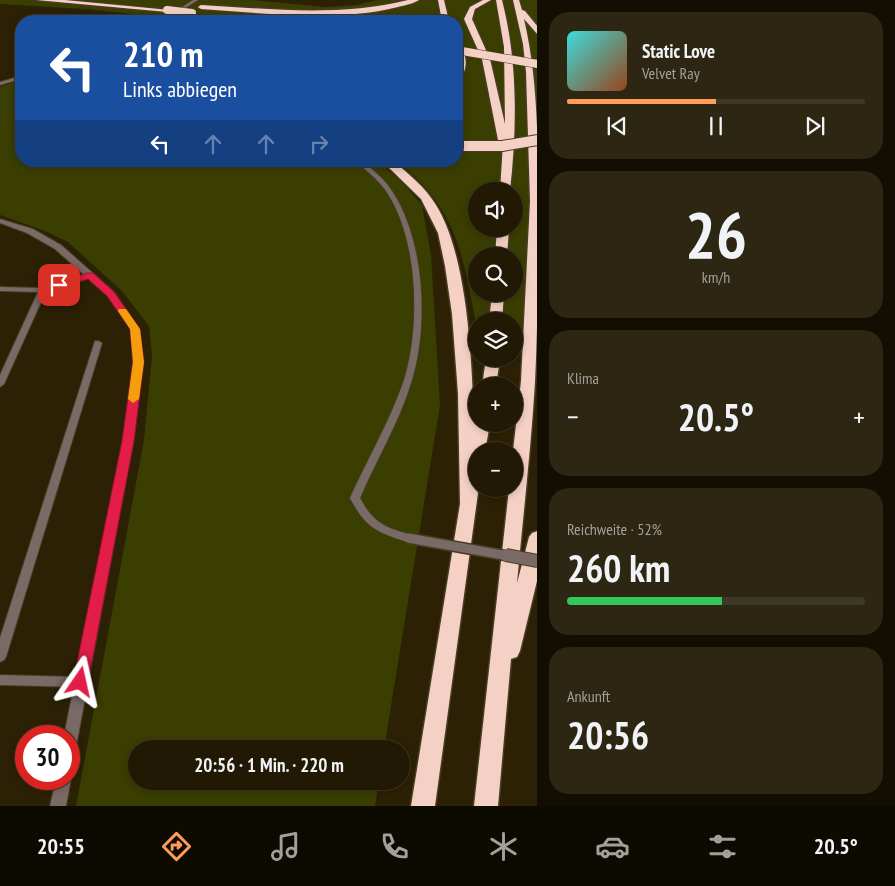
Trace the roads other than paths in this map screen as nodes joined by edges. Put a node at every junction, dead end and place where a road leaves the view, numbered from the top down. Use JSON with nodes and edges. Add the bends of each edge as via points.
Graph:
{"nodes":[{"id":1,"x":39,"y":0,"type":"edge"},
{"id":2,"x":125,"y":0,"type":"edge"},
{"id":3,"x":416,"y":0,"type":"edge"},
{"id":4,"x":441,"y":0,"type":"edge"},
{"id":5,"x":488,"y":0,"type":"edge"},
{"id":6,"x":499,"y":0,"type":"edge"},
{"id":7,"x":517,"y":2,"type":"edge"},
{"id":8,"x":199,"y":3,"type":"edge"},
{"id":9,"x":96,"y":4,"type":"junction"},
{"id":10,"x":147,"y":15,"type":"edge"},
{"id":11,"x":169,"y":15,"type":"edge"},
{"id":12,"x":218,"y":15,"type":"edge"},
{"id":13,"x":284,"y":15,"type":"edge"},
{"id":14,"x":445,"y":15,"type":"edge"},
{"id":15,"x":537,"y":32,"type":"edge"},
{"id":16,"x":463,"y":44,"type":"edge"},
{"id":17,"x":463,"y":51,"type":"edge"},
{"id":18,"x":537,"y":54,"type":"edge"},
{"id":19,"x":537,"y":64,"type":"edge"},
{"id":20,"x":15,"y":78,"type":"edge"},
{"id":21,"x":0,"y":84,"type":"edge"},
{"id":22,"x":537,"y":140,"type":"edge"},
{"id":23,"x":463,"y":146,"type":"edge"},
{"id":24,"x":507,"y":161,"type":"junction"},
{"id":25,"x":365,"y":167,"type":"edge"},
{"id":26,"x":394,"y":167,"type":"edge"},
{"id":27,"x":506,"y":182,"type":"edge"},
{"id":28,"x":0,"y":221,"type":"edge"},
{"id":29,"x":90,"y":275,"type":"junction"},
{"id":30,"x":0,"y":289,"type":"edge"},
{"id":31,"x":43,"y":290,"type":"junction"},
{"id":32,"x":98,"y":343,"type":"dead end"},
{"id":33,"x":0,"y":384,"type":"edge"},
{"id":34,"x":469,"y":497,"type":"edge"},
{"id":35,"x":468,"y":503,"type":"junction"},
{"id":36,"x":537,"y":541,"type":"edge"},
{"id":37,"x":537,"y":561,"type":"edge"},
{"id":38,"x":0,"y":657,"type":"edge"},
{"id":39,"x":0,"y":680,"type":"edge"},
{"id":40,"x":80,"y":682,"type":"junction"},
{"id":41,"x":497,"y":704,"type":"junction"},
{"id":42,"x":73,"y":725,"type":"edge"},
{"id":43,"x":61,"y":790,"type":"edge"},
{"id":44,"x":58,"y":806,"type":"edge"},
{"id":45,"x":423,"y":806,"type":"edge"},
{"id":46,"x":486,"y":806,"type":"edge"}],
"edges":[{"from":1,"to":9,"type":"highway"},
{"from":2,"to":8,"type":"highway"},
{"from":3,"to":8,"type":"highway","via":[[386,7],[332,12]]},
{"from":4,"to":14,"type":"highway"},
{"from":5,"to":24,"type":"highway","via":[[470,11],[469,22],[486,59]]},
{"from":6,"to":24,"type":"highway","via":[[510,71]]},
{"from":7,"to":15,"type":"highway"},
{"from":7,"to":41,"type":"highway","via":[[530,72],[535,201],[528,381]]},
{"from":8,"to":11,"type":"lane"},
{"from":8,"to":13,"type":"highway"},
{"from":9,"to":10,"type":"highway"},
{"from":9,"to":12,"type":"highway","bridge":true},
{"from":16,"to":18,"type":"highway"},
{"from":17,"to":19,"type":"highway","bridge":true},
{"from":20,"to":21,"type":"lane"},
{"from":22,"to":23,"type":"highway","bridge":true,"via":[[502,146]]},
{"from":24,"to":27,"type":"highway"},
{"from":25,"to":37,"type":"lane","bridge":true,"via":[[390,190],[408,230],[416,272],[417,327],[407,383],[355,498],[364,518],[386,532]]},
{"from":26,"to":35,"type":"highway","via":[[430,204],[451,259],[464,343]]},
{"from":28,"to":29,"type":"street","via":[[30,231],[58,247]]},
{"from":29,"to":31,"type":"lane"},
{"from":29,"to":40,"type":"street","via":[[111,294],[135,329],[138,362],[128,441]]},
{"from":30,"to":31,"type":"lane"},
{"from":31,"to":33,"type":"lane"},
{"from":32,"to":38,"type":"lane"},
{"from":34,"to":35,"type":"highway"},
{"from":35,"to":45,"type":"highway"},
{"from":36,"to":41,"type":"highway"},
{"from":39,"to":40,"type":"lane"},
{"from":40,"to":42,"type":"street"},
{"from":41,"to":46,"type":"highway"},
{"from":43,"to":44,"type":"street"}]}
